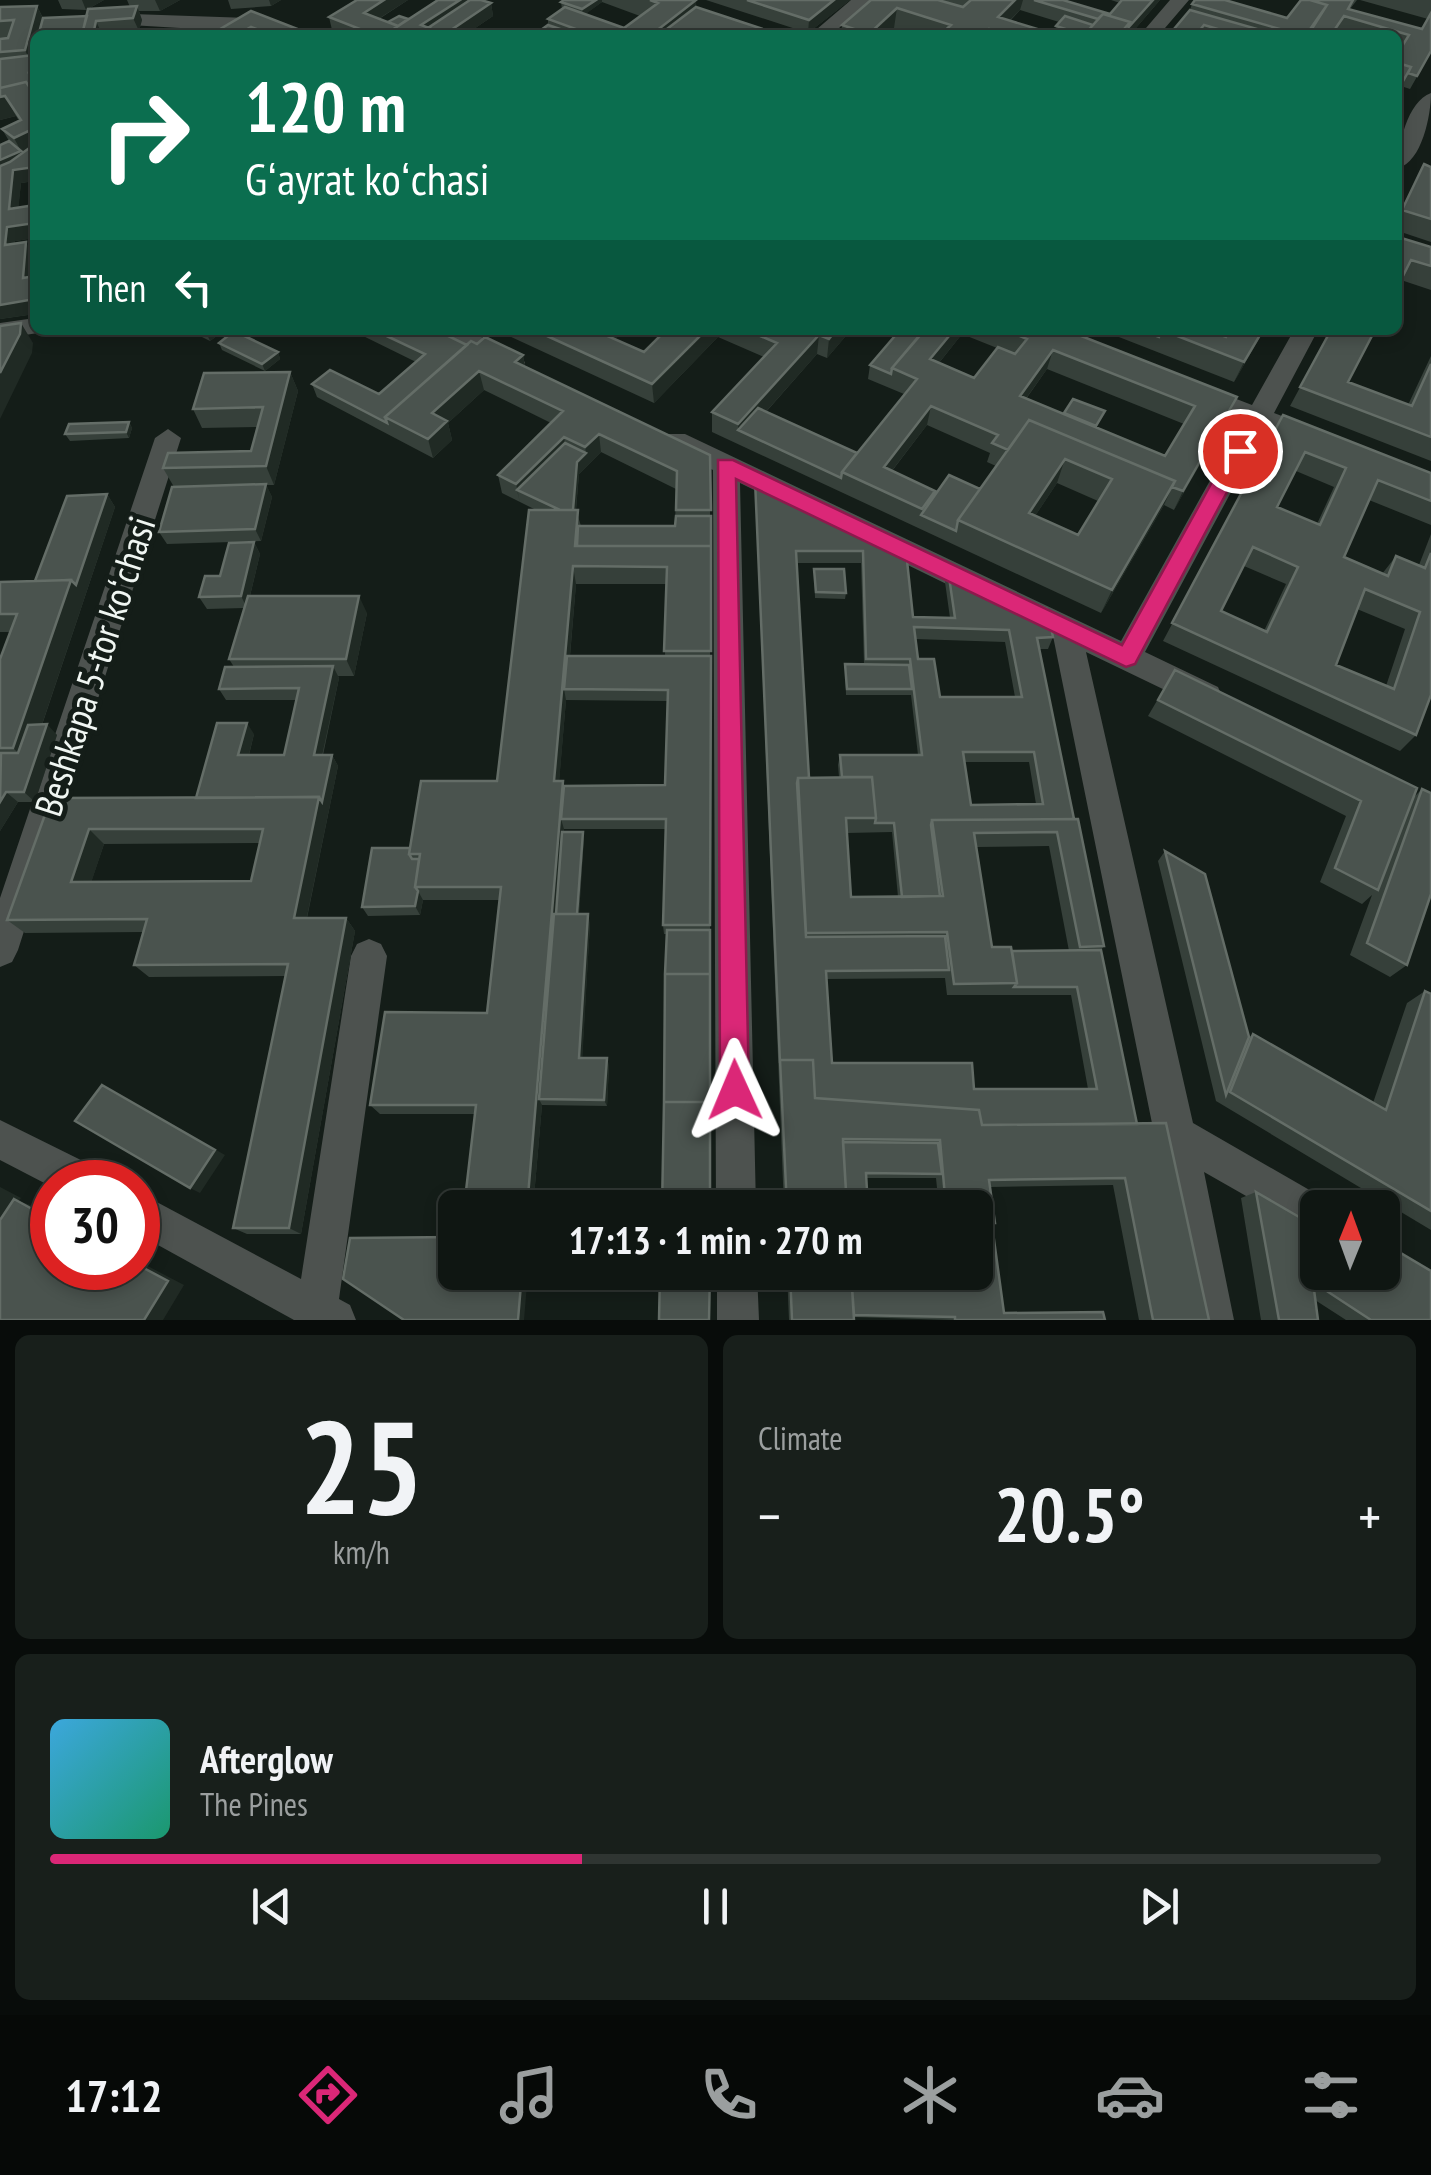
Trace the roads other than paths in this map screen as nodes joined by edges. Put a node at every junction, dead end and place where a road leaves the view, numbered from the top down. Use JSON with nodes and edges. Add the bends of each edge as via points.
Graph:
{"nodes":[{"id":1,"x":206,"y":0,"type":"edge"},
{"id":2,"x":862,"y":0,"type":"edge"},
{"id":3,"x":1180,"y":0,"type":"edge"},
{"id":4,"x":176,"y":18,"type":"junction"},
{"id":5,"x":77,"y":20,"type":"edge"},
{"id":6,"x":164,"y":30,"type":"edge"},
{"id":7,"x":271,"y":30,"type":"edge"},
{"id":8,"x":824,"y":30,"type":"edge"},
{"id":9,"x":1153,"y":30,"type":"edge"},
{"id":10,"x":1431,"y":99,"type":"edge"},
{"id":11,"x":1402,"y":154,"type":"edge"},
{"id":12,"x":30,"y":327,"type":"edge"},
{"id":13,"x":0,"y":331,"type":"edge"},
{"id":14,"x":459,"y":335,"type":"edge"},
{"id":15,"x":1303,"y":335,"type":"edge"},
{"id":16,"x":535,"y":372,"type":"edge"},
{"id":17,"x":1167,"y":380,"type":"edge"},
{"id":18,"x":1258,"y":416,"type":"junction"},
{"id":19,"x":656,"y":432,"type":"edge"},
{"id":20,"x":168,"y":438,"type":"dead end"},
{"id":21,"x":1344,"y":451,"type":"edge"},
{"id":22,"x":726,"y":465,"type":"junction"},
{"id":23,"x":1066,"y":627,"type":"junction"},
{"id":24,"x":1126,"y":657,"type":"junction"},
{"id":25,"x":1234,"y":710,"type":"edge"},
{"id":26,"x":0,"y":950,"type":"edge"},
{"id":27,"x":369,"y":956,"type":"dead end"},
{"id":28,"x":1178,"y":1135,"type":"junction"},
{"id":29,"x":0,"y":1138,"type":"edge"},
{"id":30,"x":41,"y":1160,"type":"edge"},
{"id":31,"x":736,"y":1190,"type":"edge"},
{"id":32,"x":1300,"y":1206,"type":"edge"},
{"id":33,"x":160,"y":1224,"type":"edge"},
{"id":34,"x":737,"y":1290,"type":"edge"},
{"id":35,"x":326,"y":1314,"type":"edge"},
{"id":36,"x":738,"y":1320,"type":"edge"},
{"id":37,"x":1212,"y":1320,"type":"edge"}],
"edges":[{"from":1,"to":4,"type":"street"},
{"from":2,"to":8,"type":"street"},
{"from":3,"to":9,"type":"street"},
{"from":4,"to":5,"type":"street"},
{"from":4,"to":6,"type":"street"},
{"from":4,"to":7,"type":"street"},
{"from":10,"to":11,"type":"street"},
{"from":12,"to":13,"type":"street"},
{"from":14,"to":16,"type":"street"},
{"from":15,"to":18,"type":"street"},
{"from":17,"to":18,"type":"street"},
{"from":18,"to":21,"type":"street"},
{"from":18,"to":24,"type":"street"},
{"from":19,"to":22,"type":"street"},
{"from":20,"to":26,"type":"street","name":"Beshkapa 5-tor koʻchasi"},
{"from":22,"to":23,"type":"street"},
{"from":22,"to":31,"type":"street"},
{"from":23,"to":24,"type":"street"},
{"from":23,"to":28,"type":"street"},
{"from":24,"to":25,"type":"street"},
{"from":27,"to":35,"type":"street"},
{"from":28,"to":32,"type":"street"},
{"from":28,"to":37,"type":"street"},
{"from":29,"to":30,"type":"street"},
{"from":33,"to":35,"type":"street"},
{"from":34,"to":36,"type":"street"}]}
